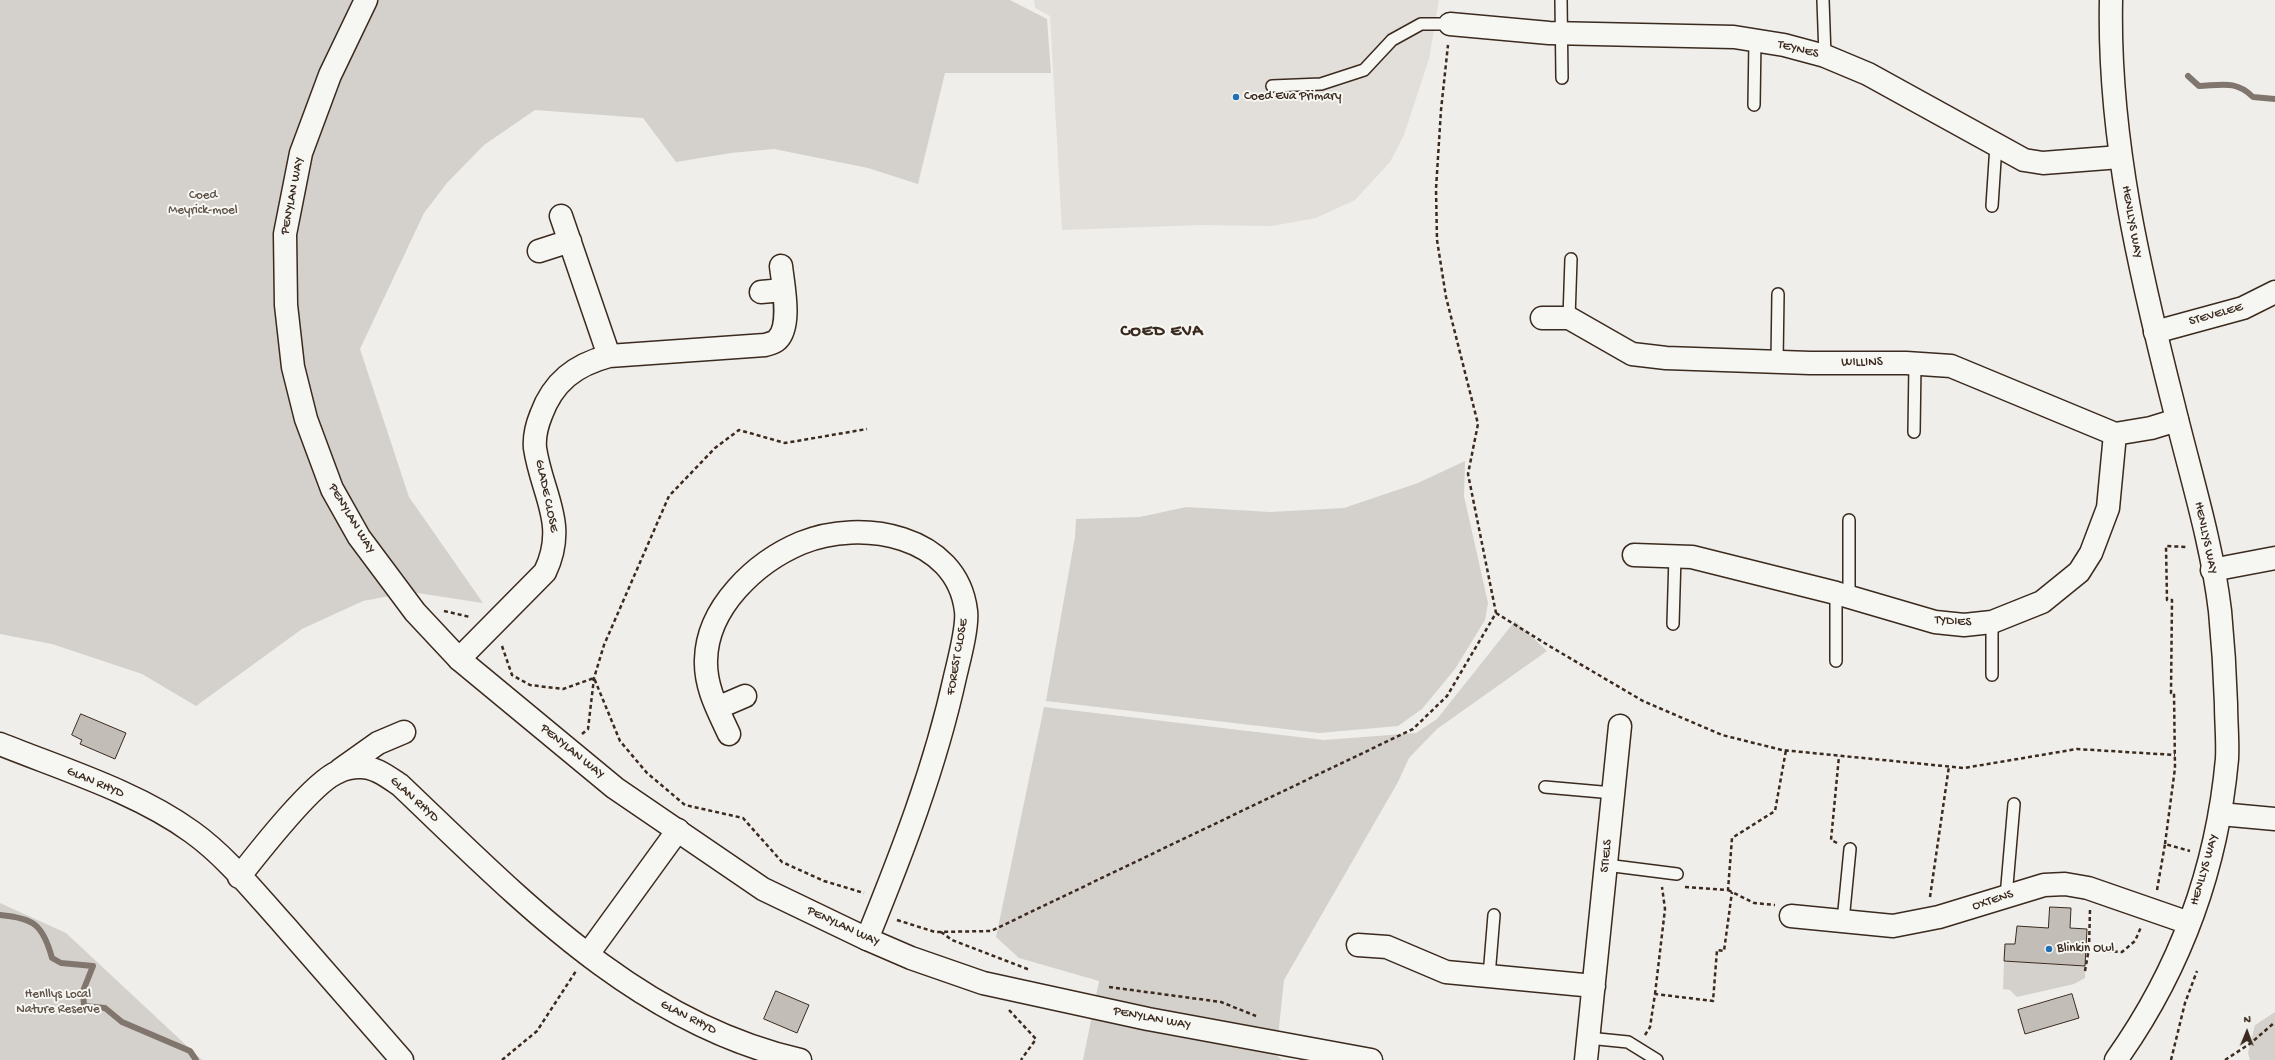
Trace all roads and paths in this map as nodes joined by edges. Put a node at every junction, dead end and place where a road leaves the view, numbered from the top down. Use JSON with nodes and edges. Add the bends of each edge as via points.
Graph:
{"nodes":[{"id":1,"x":366,"y":0,"type":"edge"},
{"id":2,"x":1561,"y":0,"type":"edge"},
{"id":3,"x":1823,"y":0,"type":"edge"},
{"id":4,"x":2111,"y":0,"type":"edge"},
{"id":5,"x":1450,"y":24,"type":"junction"},
{"id":6,"x":1561,"y":34,"type":"junction"},
{"id":7,"x":1755,"y":40,"type":"junction"},
{"id":8,"x":1825,"y":56,"type":"junction"},
{"id":9,"x":1562,"y":78,"type":"dead end"},
{"id":10,"x":1272,"y":86,"type":"dead end"},
{"id":11,"x":1754,"y":105,"type":"dead end"},
{"id":12,"x":1996,"y":145,"type":"junction"},
{"id":13,"x":2120,"y":157,"type":"junction"},
{"id":14,"x":1992,"y":206,"type":"dead end"},
{"id":15,"x":561,"y":216,"type":"dead end"},
{"id":16,"x":570,"y":240,"type":"junction"},
{"id":17,"x":539,"y":251,"type":"dead end"},
{"id":18,"x":1571,"y":259,"type":"dead end"},
{"id":19,"x":781,"y":266,"type":"dead end"},
{"id":20,"x":783,"y":290,"type":"junction"},
{"id":21,"x":761,"y":292,"type":"dead end"},
{"id":22,"x":2275,"y":292,"type":"edge"},
{"id":23,"x":1778,"y":294,"type":"dead end"},
{"id":24,"x":1542,"y":318,"type":"dead end"},
{"id":25,"x":1569,"y":318,"type":"junction"},
{"id":26,"x":2155,"y":332,"type":"junction"},
{"id":27,"x":609,"y":356,"type":"junction"},
{"id":28,"x":1777,"y":362,"type":"junction"},
{"id":29,"x":1915,"y":364,"type":"junction"},
{"id":30,"x":2177,"y":420,"type":"junction"},
{"id":31,"x":868,"y":429,"type":"dead end"},
{"id":32,"x":1914,"y":432,"type":"dead end"},
{"id":33,"x":2115,"y":434,"type":"junction"},
{"id":34,"x":1849,"y":520,"type":"dead end"},
{"id":35,"x":2207,"y":545,"type":"junction"},
{"id":36,"x":1634,"y":555,"type":"dead end"},
{"id":37,"x":1675,"y":556,"type":"junction"},
{"id":38,"x":2275,"y":558,"type":"edge"},
{"id":39,"x":2212,"y":570,"type":"junction"},
{"id":40,"x":1843,"y":594,"type":"junction"},
{"id":41,"x":415,"y":612,"type":"junction"},
{"id":42,"x":1496,"y":613,"type":"junction"},
{"id":43,"x":1992,"y":622,"type":"junction"},
{"id":44,"x":494,"y":623,"type":"junction"},
{"id":45,"x":1673,"y":624,"type":"dead end"},
{"id":46,"x":459,"y":659,"type":"junction"},
{"id":47,"x":1836,"y":661,"type":"dead end"},
{"id":48,"x":1992,"y":675,"type":"dead end"},
{"id":49,"x":594,"y":678,"type":"junction"},
{"id":50,"x":745,"y":696,"type":"dead end"},
{"id":51,"x":717,"y":708,"type":"junction"},
{"id":52,"x":1620,"y":726,"type":"dead end"},
{"id":53,"x":404,"y":732,"type":"dead end"},
{"id":54,"x":729,"y":734,"type":"dead end"},
{"id":55,"x":579,"y":737,"type":"dead end"},
{"id":56,"x":0,"y":744,"type":"edge"},
{"id":57,"x":1786,"y":750,"type":"junction"},
{"id":58,"x":2175,"y":755,"type":"junction"},
{"id":59,"x":1839,"y":756,"type":"junction"},
{"id":60,"x":1949,"y":766,"type":"junction"},
{"id":61,"x":337,"y":772,"type":"junction"},
{"id":62,"x":1545,"y":787,"type":"dead end"},
{"id":63,"x":1613,"y":793,"type":"junction"},
{"id":64,"x":2014,"y":804,"type":"dead end"},
{"id":65,"x":2220,"y":814,"type":"junction"},
{"id":66,"x":2275,"y":819,"type":"edge"},
{"id":67,"x":678,"y":830,"type":"junction"},
{"id":68,"x":2165,"y":844,"type":"junction"},
{"id":69,"x":1850,"y":849,"type":"joint"},
{"id":70,"x":2212,"y":857,"type":"junction"},
{"id":71,"x":1606,"y":865,"type":"junction"},
{"id":72,"x":1667,"y":873,"type":"junction"},
{"id":73,"x":239,"y":877,"type":"junction"},
{"id":74,"x":1728,"y":890,"type":"junction"},
{"id":75,"x":1732,"y":892,"type":"junction"},
{"id":76,"x":2006,"y":896,"type":"junction"},
{"id":77,"x":883,"y":900,"type":"junction"},
{"id":78,"x":2090,"y":907,"type":"dead end"},
{"id":79,"x":1784,"y":910,"type":"joint"},
{"id":80,"x":1494,"y":915,"type":"dead end"},
{"id":81,"x":1940,"y":917,"type":"junction"},
{"id":82,"x":2147,"y":918,"type":"junction"},
{"id":83,"x":1843,"y":921,"type":"junction"},
{"id":84,"x":2189,"y":924,"type":"junction"},
{"id":85,"x":941,"y":932,"type":"junction"},
{"id":86,"x":867,"y":939,"type":"junction"},
{"id":87,"x":1358,"y":945,"type":"dead end"},
{"id":88,"x":2089,"y":948,"type":"junction"},
{"id":89,"x":588,"y":954,"type":"junction"},
{"id":90,"x":2197,"y":970,"type":"dead end"},
{"id":91,"x":1032,"y":971,"type":"dead end"},
{"id":92,"x":2085,"y":971,"type":"dead end"},
{"id":93,"x":1489,"y":976,"type":"junction"},
{"id":94,"x":1594,"y":986,"type":"junction"},
{"id":95,"x":1104,"y":987,"type":"dead end"},
{"id":96,"x":1656,"y":994,"type":"junction"},
{"id":97,"x":1004,"y":1005,"type":"dead end"},
{"id":98,"x":1257,"y":1017,"type":"dead end"},
{"id":99,"x":2275,"y":1022,"type":"edge"},
{"id":100,"x":1588,"y":1038,"type":"junction"},
{"id":101,"x":1639,"y":1047,"type":"junction"},
{"id":102,"x":1318,"y":1055,"type":"edge"},
{"id":103,"x":402,"y":1060,"type":"edge"},
{"id":104,"x":502,"y":1060,"type":"edge"},
{"id":105,"x":800,"y":1060,"type":"edge"},
{"id":106,"x":1021,"y":1060,"type":"edge"},
{"id":107,"x":1371,"y":1060,"type":"edge"},
{"id":108,"x":1586,"y":1060,"type":"edge"},
{"id":109,"x":1657,"y":1060,"type":"edge"},
{"id":110,"x":2116,"y":1060,"type":"edge"},
{"id":111,"x":2171,"y":1060,"type":"edge"},
{"id":112,"x":2225,"y":1060,"type":"edge"}],
"edges":[{"from":1,"to":41,"type":"street","name":"PENYLAN WAY","via":[[330,75],[301,153],[285,234],[286,305],[293,368],[306,419],[332,489],[359,537]]},
{"from":2,"to":6,"type":"lane"},
{"from":3,"to":8,"type":"lane"},
{"from":4,"to":13,"type":"street","name":"HENLLYS WAY","via":[[2115,114]]},
{"from":5,"to":6,"type":"street","name":"TEYNES"},
{"from":5,"to":10,"type":"lane","via":[[1421,24],[1392,40],[1364,70],[1320,84]]},
{"from":5,"to":42,"type":"path","via":[[1436,189],[1437,240],[1446,297],[1478,424],[1468,474]]},
{"from":6,"to":7,"type":"street","name":"TEYNES","via":[[1734,36]]},
{"from":6,"to":9,"type":"lane"},
{"from":7,"to":8,"type":"street","name":"TEYNES"},
{"from":7,"to":11,"type":"lane"},
{"from":8,"to":12,"type":"street","name":"TEYNES","via":[[1868,74]]},
{"from":12,"to":13,"type":"street","name":"TEYNES","via":[[2024,160],[2043,164]]},
{"from":12,"to":14,"type":"lane"},
{"from":13,"to":26,"type":"street","name":"HENLLYS WAY","via":[[2140,270]]},
{"from":15,"to":16,"type":"street"},
{"from":16,"to":17,"type":"street"},
{"from":16,"to":27,"type":"street"},
{"from":18,"to":25,"type":"lane"},
{"from":19,"to":20,"type":"street","name":"GLADE CLOSE"},
{"from":20,"to":21,"type":"street"},
{"from":20,"to":27,"type":"street","name":"GLADE CLOSE","via":[[786,318],[783,331],[776,341],[765,345]]},
{"from":22,"to":26,"type":"street","name":"STEVELEE","via":[[2243,308]]},
{"from":23,"to":28,"type":"lane"},
{"from":24,"to":25,"type":"street","name":"WILLINS"},
{"from":25,"to":28,"type":"street","name":"WILLINS","via":[[1632,354],[1666,358]]},
{"from":26,"to":30,"type":"street","name":"HENLLYS WAY"},
{"from":27,"to":44,"type":"street","name":"GLADE CLOSE","via":[[594,360],[559,382],[546,402],[537,425],[535,447],[554,521],[555,539],[551,559],[544,572]]},
{"from":28,"to":29,"type":"street","name":"WILLINS"},
{"from":29,"to":32,"type":"lane"},
{"from":29,"to":33,"type":"street","name":"WILLINS","via":[[1951,366]]},
{"from":30,"to":33,"type":"street","via":[[2152,428]]},
{"from":30,"to":35,"type":"street","name":"HENLLYS WAY"},
{"from":31,"to":49,"type":"path","via":[[785,443],[739,430],[715,448],[669,496],[604,645]]},
{"from":33,"to":43,"type":"street","name":"TYDIES","via":[[2108,508],[2091,554],[2079,572],[2042,602]]},
{"from":34,"to":40,"type":"lane"},
{"from":35,"to":39,"type":"street","name":"HENLLYS WAY"},
{"from":35,"to":58,"type":"path","via":[[2166,546],[2167,600],[2172,600],[2171,693],[2174,693]]},
{"from":36,"to":37,"type":"street","name":"TYDIES"},
{"from":37,"to":40,"type":"street","name":"TYDIES","via":[[1692,557]]},
{"from":37,"to":45,"type":"lane"},
{"from":38,"to":39,"type":"street"},
{"from":39,"to":65,"type":"street","name":"HENLLYS WAY","via":[[2219,608],[2225,671],[2227,756]]},
{"from":40,"to":43,"type":"street","name":"TYDIES","via":[[1935,622],[1964,625]]},
{"from":40,"to":47,"type":"lane"},
{"from":41,"to":44,"type":"path","via":[[429,607]]},
{"from":41,"to":46,"type":"street","name":"PENYLAN WAY"},
{"from":42,"to":57,"type":"path","via":[[1643,701],[1722,735]]},
{"from":42,"to":85,"type":"path","via":[[1447,696],[1414,729],[991,931]]},
{"from":43,"to":48,"type":"lane"},
{"from":44,"to":46,"type":"street","name":"GLADE CLOSE"},
{"from":44,"to":49,"type":"path","via":[[512,674],[530,685],[563,689]]},
{"from":46,"to":67,"type":"street","name":"PENYLAN WAY","via":[[615,788]]},
{"from":49,"to":55,"type":"path","via":[[588,729]]},
{"from":49,"to":77,"type":"path","via":[[620,741],[647,773],[685,805],[743,818],[782,862],[824,882]]},
{"from":50,"to":51,"type":"street"},
{"from":51,"to":54,"type":"street","name":"FOREST CLOSE"},
{"from":51,"to":77,"type":"street","name":"FOREST CLOSE","via":[[709,692],[705,658],[721,610],[738,588],[764,565],[801,543],[848,532],[898,538],[922,546],[941,561],[954,576],[960,587],[966,613],[959,659],[934,758],[901,857]]},
{"from":52,"to":63,"type":"street","name":"STIELS"},
{"from":53,"to":61,"type":"street","via":[[378,743]]},
{"from":56,"to":73,"type":"street","name":"GLAN RHYD","via":[[95,782],[167,816],[192,832]]},
{"from":57,"to":59,"type":"path"},
{"from":57,"to":74,"type":"path","via":[[1775,811],[1732,838]]},
{"from":58,"to":60,"type":"path","via":[[2077,749],[1964,768]]},
{"from":58,"to":68,"type":"path"},
{"from":59,"to":60,"type":"path"},
{"from":59,"to":69,"type":"path","via":[[1831,840]]},
{"from":60,"to":81,"type":"path","via":[[1930,900]]},
{"from":61,"to":73,"type":"street","name":"GLAN RHYD","via":[[315,789]]},
{"from":61,"to":89,"type":"street","name":"GLAN RHYD","via":[[359,767],[380,772],[400,785],[514,895]]},
{"from":62,"to":63,"type":"lane"},
{"from":63,"to":71,"type":"street","name":"STIELS"},
{"from":64,"to":76,"type":"lane"},
{"from":65,"to":66,"type":"street"},
{"from":65,"to":70,"type":"street","name":"HENLLYS WAY"},
{"from":67,"to":86,"type":"street","name":"PENYLAN WAY","via":[[763,889]]},
{"from":67,"to":89,"type":"street"},
{"from":68,"to":70,"type":"path"},
{"from":68,"to":82,"type":"path"},
{"from":69,"to":83,"type":"lane"},
{"from":70,"to":84,"type":"street","name":"HENLLYS WAY"},
{"from":71,"to":72,"type":"lane"},
{"from":71,"to":94,"type":"street","name":"STIELS"},
{"from":72,"to":74,"type":"path","via":[[1678,887]]},
{"from":72,"to":96,"type":"path"},
{"from":73,"to":103,"type":"street","name":"GLAN RHYD"},
{"from":74,"to":75,"type":"path"},
{"from":75,"to":79,"type":"path","via":[[1754,903]]},
{"from":75,"to":96,"type":"path","via":[[1724,951],[1717,950],[1713,1001]]},
{"from":76,"to":81,"type":"street","name":"OXTENS"},
{"from":76,"to":82,"type":"street","name":"OXTENS","via":[[2044,885],[2065,884],[2088,888]]},
{"from":77,"to":85,"type":"path","via":[[889,918]]},
{"from":77,"to":86,"type":"street","name":"FOREST CLOSE"},
{"from":78,"to":88,"type":"path"},
{"from":79,"to":83,"type":"street","name":"OXTENS"},
{"from":80,"to":93,"type":"lane"},
{"from":81,"to":83,"type":"street","name":"OXTENS","via":[[1893,926]]},
{"from":82,"to":84,"type":"street","name":"OXTENS"},
{"from":82,"to":88,"type":"path","via":[[2135,941],[2122,952]]},
{"from":84,"to":110,"type":"street","name":"HENLLYS WAY","via":[[2172,966],[2138,1030]]},
{"from":85,"to":91,"type":"path","via":[[952,940]]},
{"from":86,"to":102,"type":"street","name":"PENYLAN WAY","via":[[983,983]]},
{"from":87,"to":93,"type":"street","via":[[1387,947],[1446,972]]},
{"from":88,"to":92,"type":"path"},
{"from":89,"to":104,"type":"path","via":[[537,1031]]},
{"from":89,"to":105,"type":"street","name":"GLAN RHYD","via":[[665,1008],[693,1023],[755,1048]]},
{"from":90,"to":111,"type":"path","via":[[2185,1003]]},
{"from":93,"to":94,"type":"street"},
{"from":94,"to":100,"type":"street","name":"STIELS"},
{"from":95,"to":98,"type":"path","via":[[1221,1002]]},
{"from":96,"to":101,"type":"path","via":[[1650,1027]]},
{"from":97,"to":106,"type":"path","via":[[1036,1040]]},
{"from":99,"to":112,"type":"path","via":[[2251,1043]]},
{"from":100,"to":101,"type":"lane","via":[[1628,1042]]},
{"from":100,"to":108,"type":"street","name":"STIELS"},
{"from":101,"to":109,"type":"lane"},
{"from":102,"to":107,"type":"street","name":"PENYLAN WAY"}]}
